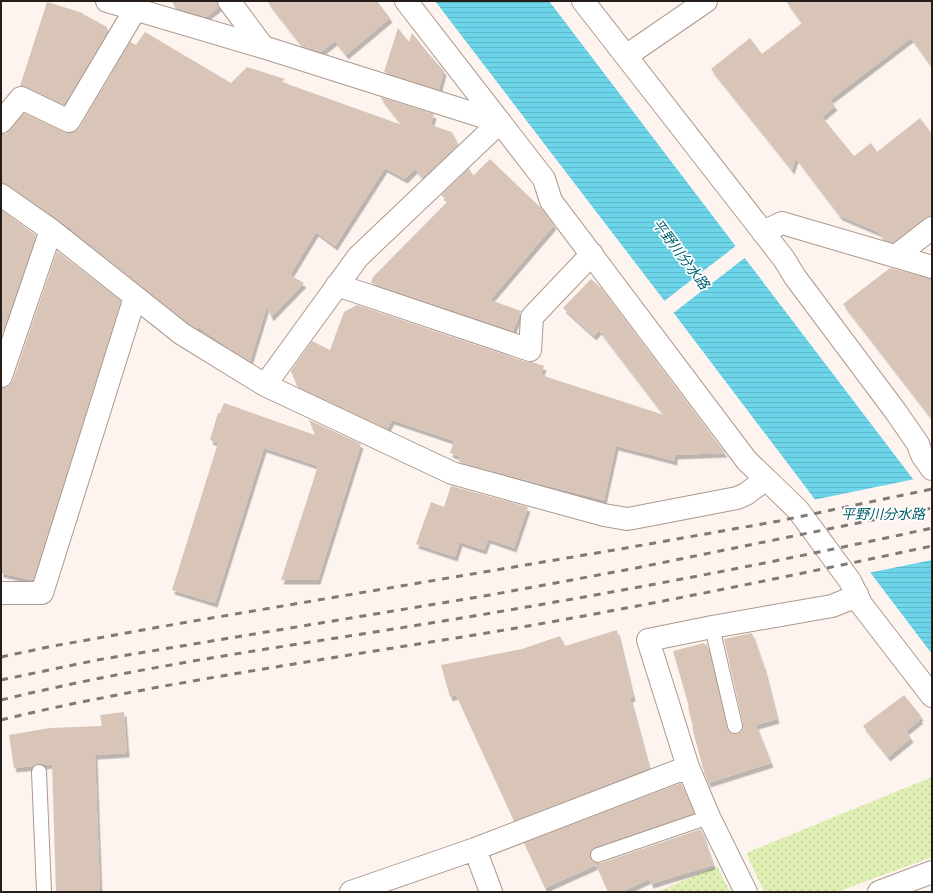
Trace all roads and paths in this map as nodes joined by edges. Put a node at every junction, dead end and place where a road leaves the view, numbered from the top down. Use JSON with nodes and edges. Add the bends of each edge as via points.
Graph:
{"nodes":[{"id":1,"x":107,"y":1,"type":"edge"},
{"id":2,"x":230,"y":1,"type":"edge"},
{"id":3,"x":406,"y":1,"type":"edge"},
{"id":4,"x":583,"y":1,"type":"edge"},
{"id":5,"x":706,"y":1,"type":"edge"},
{"id":6,"x":134,"y":10,"type":"junction"},
{"id":7,"x":263,"y":47,"type":"junction"},
{"id":8,"x":626,"y":56,"type":"junction"},
{"id":9,"x":1,"y":122,"type":"edge"},
{"id":10,"x":500,"y":122,"type":"junction"},
{"id":11,"x":1,"y":195,"type":"edge"},
{"id":12,"x":932,"y":228,"type":"edge"},
{"id":13,"x":51,"y":230,"type":"junction"},
{"id":14,"x":763,"y":232,"type":"junction"},
{"id":15,"x":592,"y":254,"type":"junction"},
{"id":16,"x":896,"y":256,"type":"junction"},
{"id":17,"x":932,"y":267,"type":"edge"},
{"id":18,"x":337,"y":285,"type":"junction"},
{"id":19,"x":135,"y":297,"type":"junction"},
{"id":20,"x":1,"y":376,"type":"edge"},
{"id":21,"x":265,"y":385,"type":"junction"},
{"id":22,"x":930,"y":464,"type":"edge"},
{"id":23,"x":766,"y":479,"type":"junction"},
{"id":24,"x":1,"y":593,"type":"edge"},
{"id":25,"x":857,"y":594,"type":"junction"},
{"id":26,"x":712,"y":627,"type":"junction"},
{"id":27,"x":932,"y":696,"type":"edge"},
{"id":28,"x":735,"y":726,"type":"dead end"},
{"id":29,"x":688,"y":767,"type":"junction"},
{"id":30,"x":39,"y":772,"type":"dead end"},
{"id":31,"x":710,"y":817,"type":"junction"},
{"id":32,"x":475,"y":849,"type":"junction"},
{"id":33,"x":598,"y":855,"type":"dead end"},
{"id":34,"x":932,"y":872,"type":"edge"},
{"id":35,"x":44,"y":892,"type":"edge"},
{"id":36,"x":351,"y":892,"type":"edge"},
{"id":37,"x":491,"y":892,"type":"edge"},
{"id":38,"x":746,"y":892,"type":"edge"},
{"id":39,"x":879,"y":892,"type":"edge"}],
"edges":[{"from":1,"to":6,"type":"street"},
{"from":2,"to":7,"type":"street"},
{"from":3,"to":10,"type":"street"},
{"from":4,"to":8,"type":"street"},
{"from":5,"to":8,"type":"street"},
{"from":6,"to":7,"type":"street"},
{"from":6,"to":9,"type":"street","via":[[69,121],[21,98]]},
{"from":7,"to":10,"type":"street"},
{"from":8,"to":14,"type":"street"},
{"from":10,"to":15,"type":"street","via":[[544,179],[551,201]]},
{"from":10,"to":18,"type":"street","via":[[358,257]]},
{"from":11,"to":13,"type":"street"},
{"from":12,"to":16,"type":"street"},
{"from":13,"to":19,"type":"street"},
{"from":13,"to":20,"type":"street"},
{"from":14,"to":16,"type":"street","via":[[782,223]]},
{"from":14,"to":22,"type":"street","via":[[900,417]]},
{"from":15,"to":18,"type":"street","via":[[532,317],[530,350]]},
{"from":15,"to":23,"type":"street","via":[[747,461]]},
{"from":16,"to":17,"type":"street"},
{"from":18,"to":21,"type":"street"},
{"from":19,"to":21,"type":"street","via":[[182,334]]},
{"from":19,"to":24,"type":"street","via":[[42,593]]},
{"from":21,"to":23,"type":"street","via":[[452,473],[604,515],[633,518],[737,498]]},
{"from":23,"to":25,"type":"street","via":[[798,510]]},
{"from":25,"to":26,"type":"street","via":[[832,606]]},
{"from":25,"to":27,"type":"street","via":[[861,604]]},
{"from":26,"to":28,"type":"lane"},
{"from":26,"to":29,"type":"street","via":[[648,640]]},
{"from":29,"to":31,"type":"street"},
{"from":29,"to":32,"type":"street"},
{"from":30,"to":35,"type":"lane"},
{"from":31,"to":33,"type":"lane"},
{"from":31,"to":38,"type":"street"},
{"from":32,"to":36,"type":"street"},
{"from":32,"to":37,"type":"street"},
{"from":34,"to":39,"type":"street"}]}
